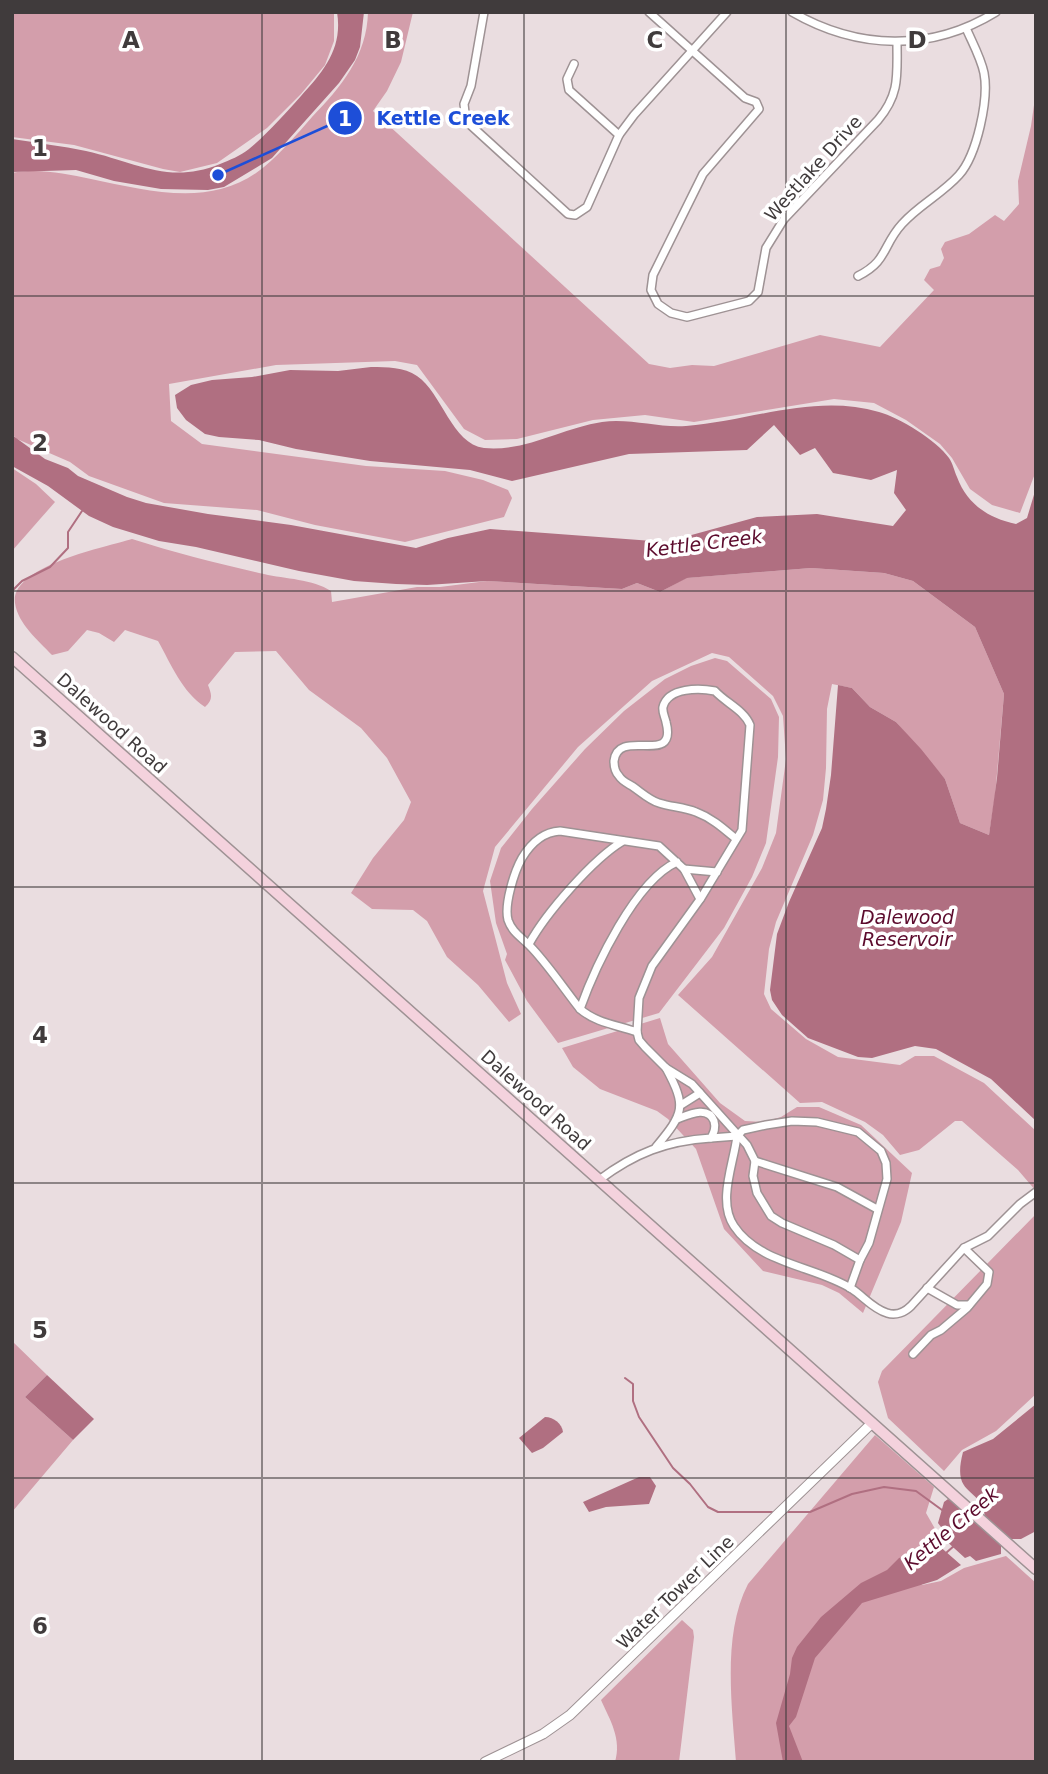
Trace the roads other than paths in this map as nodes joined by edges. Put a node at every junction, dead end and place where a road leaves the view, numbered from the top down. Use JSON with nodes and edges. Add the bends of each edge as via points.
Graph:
{"nodes":[{"id":1,"x":484,"y":12,"type":"edge"},
{"id":2,"x":649,"y":12,"type":"edge"},
{"id":3,"x":727,"y":12,"type":"edge"},
{"id":4,"x":793,"y":12,"type":"edge"},
{"id":5,"x":996,"y":12,"type":"edge"},
{"id":6,"x":966,"y":28,"type":"junction"},
{"id":7,"x":897,"y":43,"type":"junction"},
{"id":8,"x":691,"y":52,"type":"junction"},
{"id":9,"x":574,"y":64,"type":"dead end"},
{"id":10,"x":619,"y":135,"type":"junction"},
{"id":11,"x":858,"y":276,"type":"dead end"},
{"id":12,"x":12,"y":657,"type":"edge"},
{"id":13,"x":736,"y":839,"type":"junction"},
{"id":14,"x":623,"y":841,"type":"junction"},
{"id":15,"x":677,"y":862,"type":"junction"},
{"id":16,"x":684,"y":869,"type":"junction"},
{"id":17,"x":717,"y":872,"type":"junction"},
{"id":18,"x":699,"y":899,"type":"junction"},
{"id":19,"x":529,"y":944,"type":"junction"},
{"id":20,"x":580,"y":1009,"type":"junction"},
{"id":21,"x":637,"y":1032,"type":"junction"},
{"id":22,"x":666,"y":1068,"type":"junction"},
{"id":23,"x":700,"y":1093,"type":"junction"},
{"id":24,"x":681,"y":1105,"type":"junction"},
{"id":25,"x":677,"y":1119,"type":"junction"},
{"id":26,"x":737,"y":1136,"type":"junction"},
{"id":27,"x":711,"y":1138,"type":"junction"},
{"id":28,"x":656,"y":1147,"type":"junction"},
{"id":29,"x":755,"y":1161,"type":"junction"},
{"id":30,"x":599,"y":1180,"type":"junction"},
{"id":31,"x":1036,"y":1192,"type":"edge"},
{"id":32,"x":877,"y":1209,"type":"junction"},
{"id":33,"x":964,"y":1248,"type":"junction"},
{"id":34,"x":860,"y":1260,"type":"junction"},
{"id":35,"x":850,"y":1288,"type":"junction"},
{"id":36,"x":927,"y":1288,"type":"junction"},
{"id":37,"x":969,"y":1305,"type":"junction"},
{"id":38,"x":913,"y":1354,"type":"dead end"},
{"id":39,"x":872,"y":1423,"type":"junction"},
{"id":40,"x":1036,"y":1569,"type":"edge"},
{"id":41,"x":485,"y":1762,"type":"edge"}],
"edges":[{"from":1,"to":10,"type":"street","via":[[464,104],[466,121],[568,214],[587,207]]},
{"from":2,"to":8,"type":"street","name":"Westlake Drive"},
{"from":3,"to":8,"type":"street"},
{"from":4,"to":7,"type":"street","via":[[846,35]]},
{"from":5,"to":6,"type":"street"},
{"from":6,"to":7,"type":"street"},
{"from":6,"to":11,"type":"street","via":[[985,85],[972,155],[959,176],[902,224],[877,265]]},
{"from":7,"to":8,"type":"street","name":"Westlake Drive","via":[[897,85],[890,104],[784,219],[766,248],[758,292],[749,301],[687,317],[658,303],[651,290],[653,275],[702,174],[760,109]]},
{"from":8,"to":10,"type":"street"},
{"from":9,"to":10,"type":"street","via":[[567,79],[569,90]]},
{"from":12,"to":30,"type":"main road","name":"Dalewood Road"},
{"from":13,"to":13,"type":"street","via":[[742,830],[747,716],[715,691],[674,693],[662,710],[667,728],[662,744],[628,744],[615,754],[617,774],[660,803],[714,820]]},
{"from":13,"to":17,"type":"street"},
{"from":14,"to":15,"type":"street","via":[[659,846]]},
{"from":14,"to":19,"type":"street","via":[[594,864]]},
{"from":14,"to":19,"type":"street","via":[[550,832],[525,852],[507,902],[507,917]]},
{"from":15,"to":16,"type":"street"},
{"from":15,"to":20,"type":"street","via":[[655,877],[634,904],[604,951]]},
{"from":16,"to":17,"type":"street"},
{"from":16,"to":18,"type":"street"},
{"from":17,"to":18,"type":"street"},
{"from":18,"to":21,"type":"street","via":[[652,966],[639,998]]},
{"from":19,"to":20,"type":"street"},
{"from":20,"to":21,"type":"street","via":[[600,1021]]},
{"from":21,"to":22,"type":"street"},
{"from":22,"to":23,"type":"street"},
{"from":22,"to":24,"type":"street"},
{"from":23,"to":24,"type":"street"},
{"from":23,"to":26,"type":"street"},
{"from":24,"to":25,"type":"street"},
{"from":25,"to":27,"type":"street","via":[[704,1112],[715,1124]]},
{"from":25,"to":28,"type":"street"},
{"from":26,"to":27,"type":"street"},
{"from":26,"to":29,"type":"street"},
{"from":26,"to":32,"type":"street","via":[[743,1130],[792,1121],[858,1132],[881,1151],[886,1163],[887,1179]]},
{"from":26,"to":35,"type":"street","via":[[727,1186],[734,1227],[770,1254]]},
{"from":27,"to":28,"type":"street"},
{"from":28,"to":30,"type":"street"},
{"from":29,"to":32,"type":"street","via":[[837,1187]]},
{"from":29,"to":34,"type":"street","via":[[753,1176],[771,1216]]},
{"from":30,"to":39,"type":"main road","name":"Dalewood Road"},
{"from":31,"to":33,"type":"street","via":[[988,1236]]},
{"from":32,"to":34,"type":"street"},
{"from":33,"to":36,"type":"street"},
{"from":33,"to":37,"type":"street","via":[[989,1272],[987,1284]]},
{"from":34,"to":35,"type":"street"},
{"from":35,"to":36,"type":"street","via":[[894,1315],[905,1311]]},
{"from":36,"to":37,"type":"street","via":[[957,1305]]},
{"from":37,"to":38,"type":"street"},
{"from":39,"to":40,"type":"main road","name":"Dalewood Road"},
{"from":39,"to":41,"type":"street","name":"Water Tower Line","via":[[570,1715],[543,1734]]}]}
